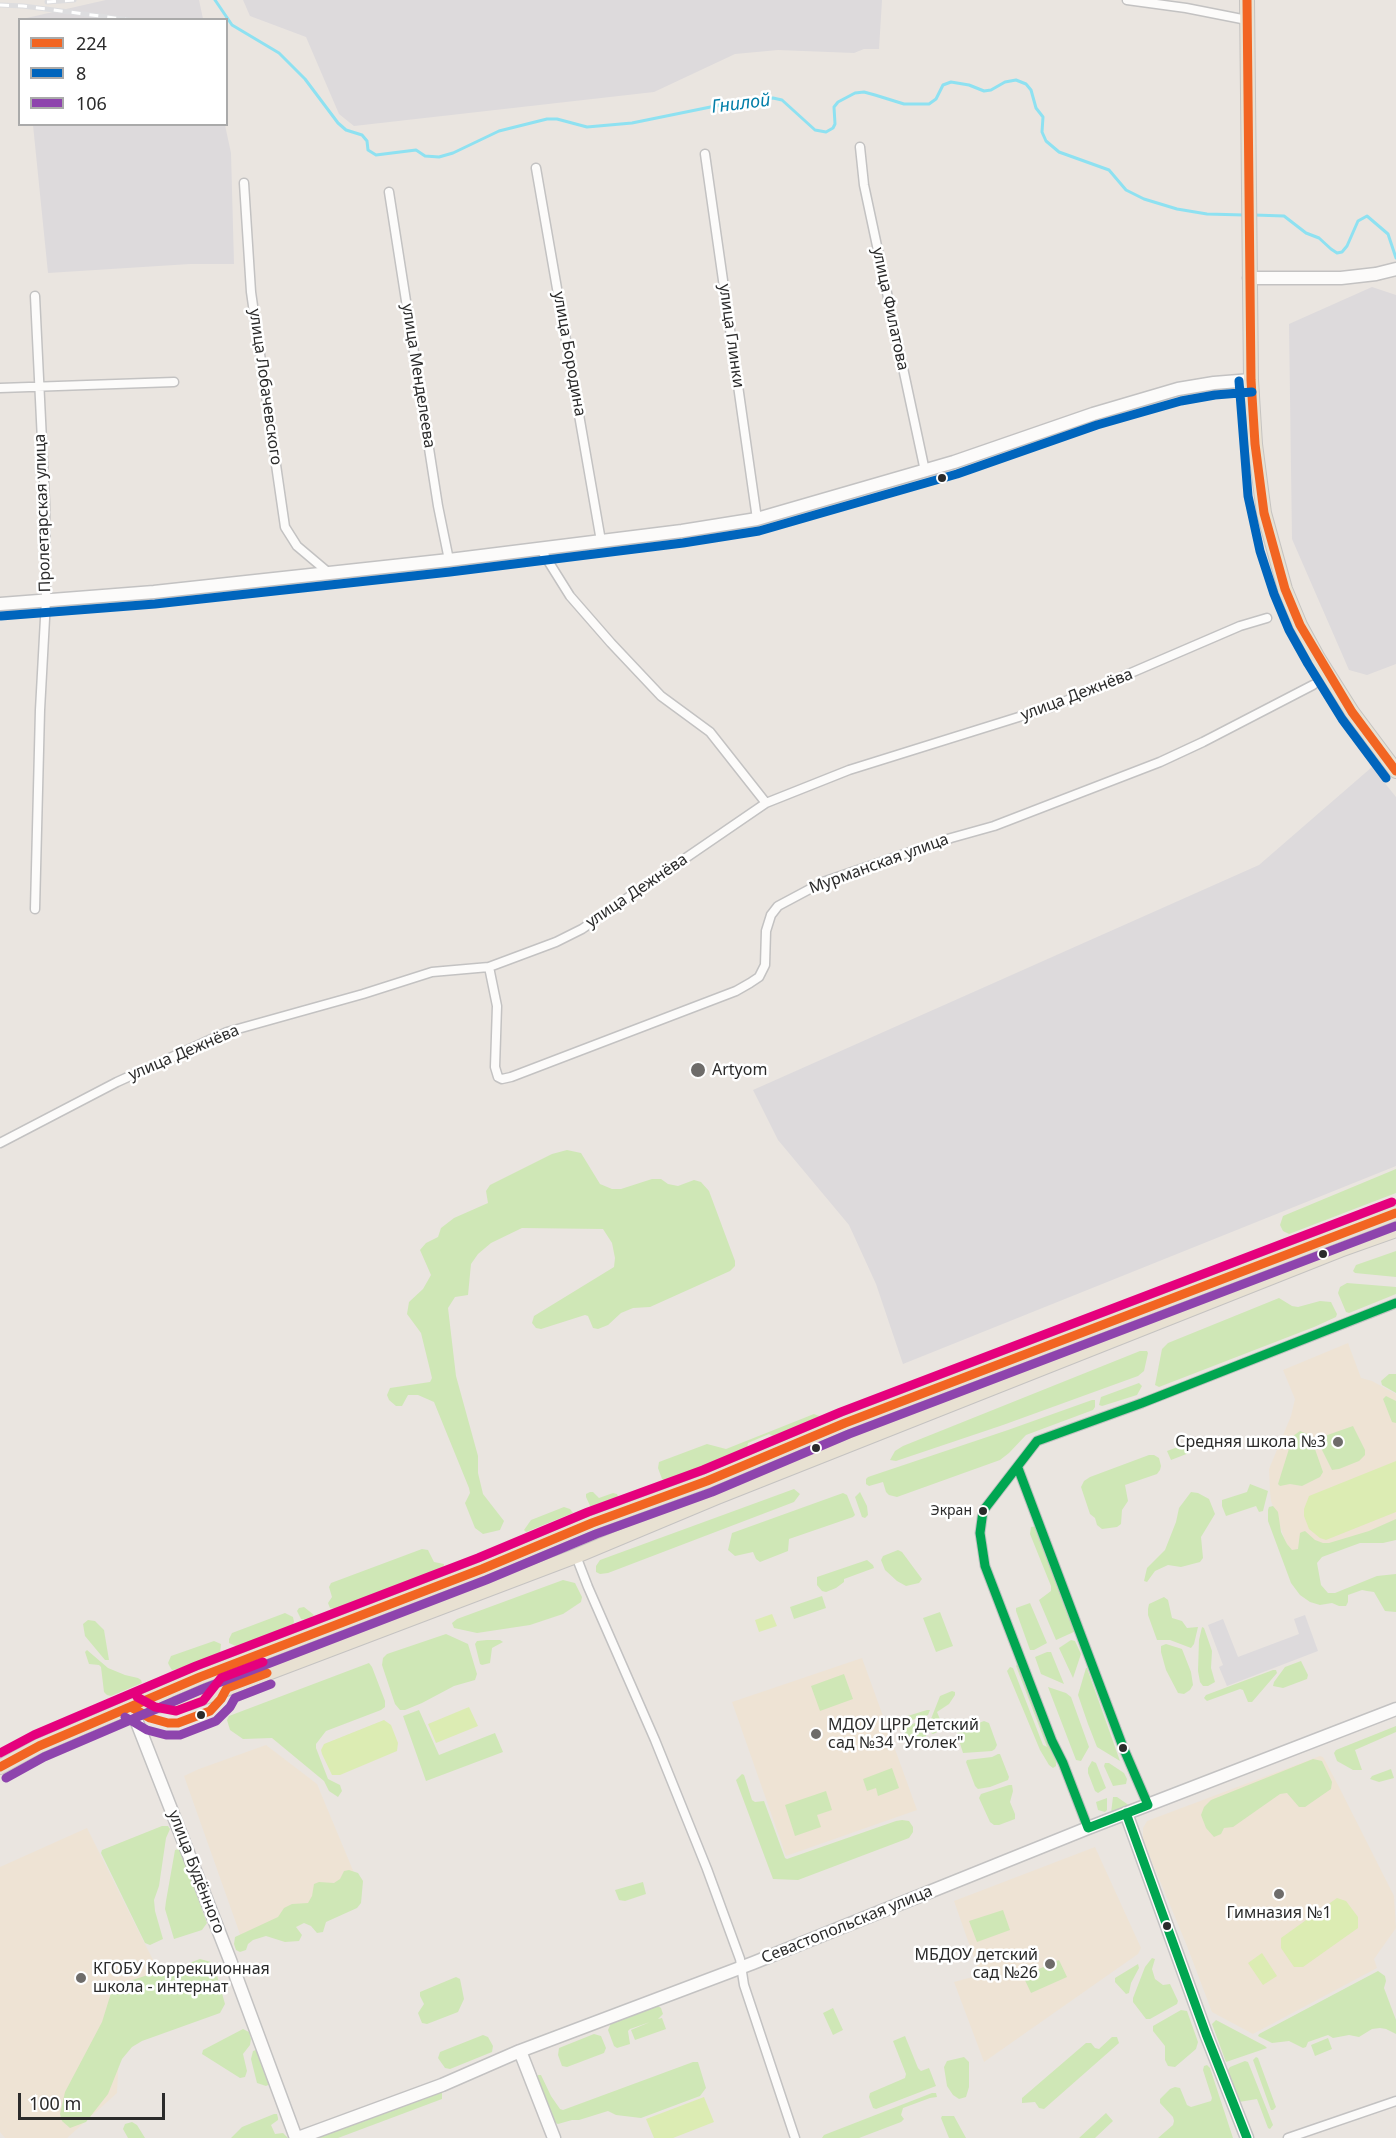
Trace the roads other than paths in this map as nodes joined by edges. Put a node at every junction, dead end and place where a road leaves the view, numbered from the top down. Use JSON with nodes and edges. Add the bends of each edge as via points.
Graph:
{"nodes":[{"id":1,"x":1127,"y":0,"type":"edge"},
{"id":2,"x":1247,"y":0,"type":"edge"},
{"id":3,"x":1247,"y":20,"type":"junction"},
{"id":4,"x":860,"y":147,"type":"dead end"},
{"id":5,"x":705,"y":154,"type":"dead end"},
{"id":6,"x":536,"y":168,"type":"dead end"},
{"id":7,"x":244,"y":183,"type":"dead end"},
{"id":8,"x":389,"y":192,"type":"dead end"},
{"id":9,"x":1396,"y":269,"type":"edge"},
{"id":10,"x":1249,"y":278,"type":"junction"},
{"id":11,"x":35,"y":296,"type":"dead end"},
{"id":12,"x":1251,"y":380,"type":"junction"},
{"id":13,"x":174,"y":382,"type":"dead end"},
{"id":14,"x":38,"y":387,"type":"junction"},
{"id":15,"x":0,"y":388,"type":"edge"},
{"id":16,"x":925,"y":471,"type":"junction"},
{"id":17,"x":757,"y":519,"type":"junction"},
{"id":18,"x":601,"y":541,"type":"junction"},
{"id":19,"x":540,"y":548,"type":"junction"},
{"id":20,"x":449,"y":560,"type":"junction"},
{"id":21,"x":329,"y":573,"type":"junction"},
{"id":22,"x":46,"y":600,"type":"junction"},
{"id":23,"x":0,"y":604,"type":"edge"},
{"id":24,"x":1267,"y":618,"type":"dead end"},
{"id":25,"x":1313,"y":685,"type":"dead end"},
{"id":26,"x":1396,"y":771,"type":"edge"},
{"id":27,"x":766,"y":803,"type":"junction"},
{"id":28,"x":35,"y":909,"type":"dead end"},
{"id":29,"x":489,"y":967,"type":"junction"},
{"id":30,"x":0,"y":1143,"type":"edge"},
{"id":31,"x":1396,"y":1213,"type":"edge"},
{"id":32,"x":1396,"y":1230,"type":"edge"},
{"id":33,"x":1396,"y":1303,"type":"edge"},
{"id":34,"x":1018,"y":1468,"type":"junction"},
{"id":35,"x":576,"y":1556,"type":"junction"},
{"id":36,"x":131,"y":1707,"type":"junction"},
{"id":37,"x":1396,"y":1709,"type":"edge"},
{"id":38,"x":0,"y":1767,"type":"edge"},
{"id":39,"x":1148,"y":1805,"type":"junction"},
{"id":40,"x":1126,"y":1813,"type":"junction"},
{"id":41,"x":1088,"y":1828,"type":"junction"},
{"id":42,"x":741,"y":1967,"type":"junction"},
{"id":43,"x":520,"y":2051,"type":"junction"},
{"id":44,"x":1396,"y":2101,"type":"edge"},
{"id":45,"x":297,"y":2138,"type":"edge"},
{"id":46,"x":554,"y":2138,"type":"edge"},
{"id":47,"x":795,"y":2138,"type":"edge"},
{"id":48,"x":1247,"y":2138,"type":"edge"},
{"id":49,"x":1288,"y":2138,"type":"edge"}],
"edges":[{"from":1,"to":3,"type":"street"},
{"from":2,"to":3,"type":"main road"},
{"from":3,"to":10,"type":"main road"},
{"from":4,"to":16,"type":"street","name":"улица Филатова","via":[[864,185]]},
{"from":5,"to":17,"type":"street","name":"улица Глинки"},
{"from":6,"to":18,"type":"street","name":"улица Бородина"},
{"from":7,"to":21,"type":"street","name":"улица Лобачевского","via":[[251,292],[285,527],[297,546]]},
{"from":8,"to":20,"type":"street","name":"улица Менделеева"},
{"from":9,"to":10,"type":"main road","via":[[1341,278]]},
{"from":10,"to":12,"type":"main road"},
{"from":11,"to":14,"type":"street","name":"Пролетарская улица"},
{"from":12,"to":16,"type":"main road","via":[[1178,389]]},
{"from":12,"to":26,"type":"main road","via":[[1262,503],[1285,589],[1318,658]]},
{"from":13,"to":14,"type":"street"},
{"from":14,"to":15,"type":"street"},
{"from":14,"to":22,"type":"street","name":"Пролетарская улица"},
{"from":16,"to":17,"type":"main road"},
{"from":17,"to":18,"type":"main road"},
{"from":18,"to":19,"type":"main road"},
{"from":19,"to":20,"type":"main road"},
{"from":19,"to":27,"type":"street","via":[[570,596],[611,644],[660,696],[710,732]]},
{"from":20,"to":21,"type":"main road"},
{"from":21,"to":22,"type":"main road"},
{"from":22,"to":23,"type":"main road"},
{"from":22,"to":28,"type":"street","name":"Пролетарская улица"},
{"from":24,"to":27,"type":"street","name":"улица Дежнёва","via":[[1054,706],[849,770]]},
{"from":25,"to":29,"type":"street","name":"Мурманская улица","via":[[1149,766],[1004,822],[823,882],[778,906],[771,915],[766,931],[765,965],[759,977],[750,983],[502,1079],[495,1067],[498,1006]]},
{"from":27,"to":29,"type":"street","name":"улица Дежнёва","via":[[582,929]]},
{"from":29,"to":30,"type":"street","name":"улица Дежнёва","via":[[432,972],[227,1032],[117,1082]]},
{"from":31,"to":36,"type":"main road","via":[[845,1423]]},
{"from":32,"to":35,"type":"main road"},
{"from":33,"to":34,"type":"street","via":[[1037,1441]]},
{"from":34,"to":39,"type":"street"},
{"from":34,"to":41,"type":"street","via":[[983,1511],[982,1552]]},
{"from":35,"to":36,"type":"main road","via":[[189,1703]]},
{"from":35,"to":42,"type":"street","via":[[679,1798]]},
{"from":36,"to":38,"type":"main road"},
{"from":36,"to":45,"type":"main road","name":"улица Будённого"},
{"from":37,"to":39,"type":"main road","name":"Севастопольская улица"},
{"from":39,"to":40,"type":"main road","name":"Севастопольская улица"},
{"from":40,"to":41,"type":"main road","name":"Севастопольская улица"},
{"from":40,"to":48,"type":"main road"},
{"from":41,"to":42,"type":"main road","name":"Севастопольская улица"},
{"from":42,"to":43,"type":"main road","name":"Севастопольская улица"},
{"from":42,"to":47,"type":"street"},
{"from":43,"to":45,"type":"main road","name":"Севастопольская улица","via":[[442,2085]]},
{"from":43,"to":46,"type":"main road"},
{"from":44,"to":49,"type":"street"}]}
